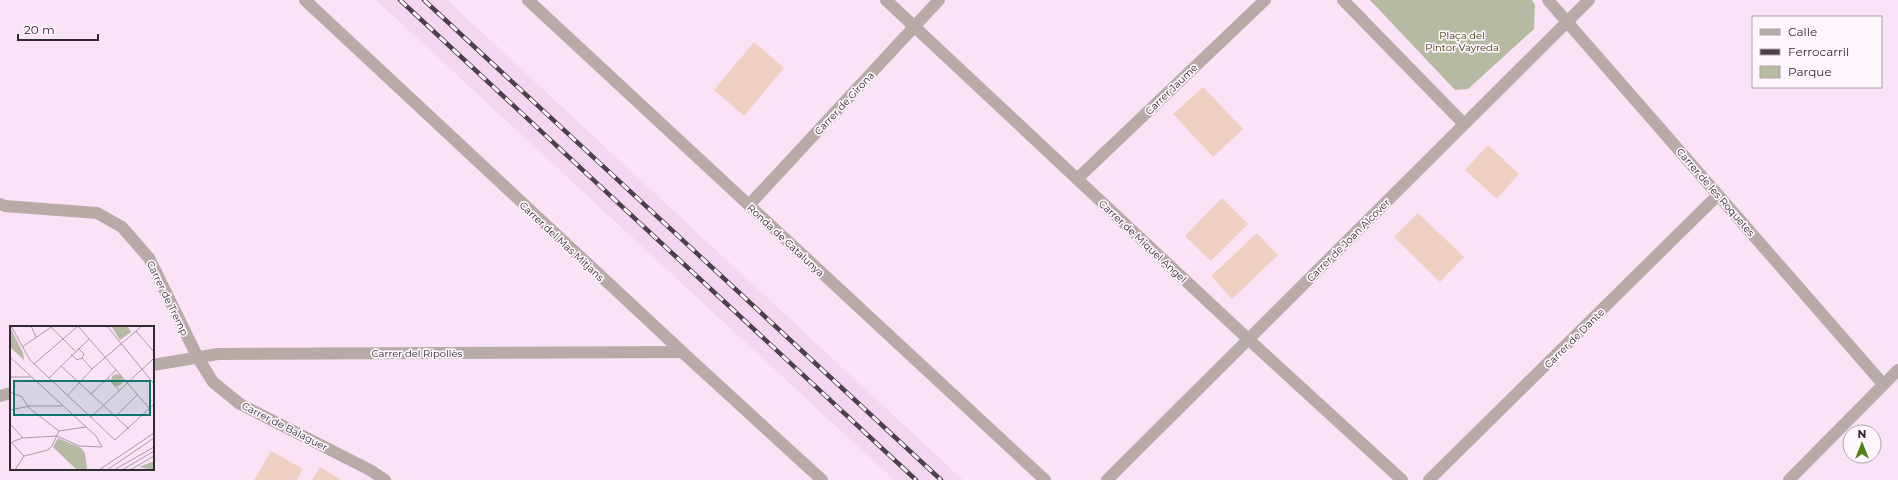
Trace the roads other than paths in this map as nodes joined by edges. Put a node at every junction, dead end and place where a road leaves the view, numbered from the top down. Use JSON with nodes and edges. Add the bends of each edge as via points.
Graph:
{"nodes":[{"id":1,"x":305,"y":0,"type":"edge"},
{"id":2,"x":528,"y":0,"type":"edge"},
{"id":3,"x":886,"y":0,"type":"edge"},
{"id":4,"x":939,"y":0,"type":"edge"},
{"id":5,"x":1265,"y":0,"type":"edge"},
{"id":6,"x":1343,"y":0,"type":"edge"},
{"id":7,"x":1548,"y":0,"type":"edge"},
{"id":8,"x":1589,"y":0,"type":"edge"},
{"id":9,"x":1566,"y":22,"type":"junction"},
{"id":10,"x":915,"y":26,"type":"junction"},
{"id":11,"x":1464,"y":124,"type":"junction"},
{"id":12,"x":1077,"y":179,"type":"junction"},
{"id":13,"x":1718,"y":196,"type":"junction"},
{"id":14,"x":0,"y":204,"type":"edge"},
{"id":15,"x":749,"y":205,"type":"junction"},
{"id":16,"x":1248,"y":339,"type":"junction"},
{"id":17,"x":682,"y":352,"type":"junction"},
{"id":18,"x":198,"y":358,"type":"junction"},
{"id":19,"x":154,"y":366,"type":"edge"},
{"id":20,"x":1898,"y":370,"type":"edge"},
{"id":21,"x":1883,"y":384,"type":"junction"},
{"id":22,"x":10,"y":393,"type":"edge"},
{"id":23,"x":0,"y":396,"type":"edge"},
{"id":24,"x":385,"y":480,"type":"edge"},
{"id":25,"x":822,"y":480,"type":"edge"},
{"id":26,"x":1045,"y":480,"type":"edge"},
{"id":27,"x":1106,"y":480,"type":"edge"},
{"id":28,"x":1402,"y":480,"type":"edge"},
{"id":29,"x":1430,"y":480,"type":"edge"},
{"id":30,"x":1789,"y":480,"type":"edge"}],
"edges":[{"from":1,"to":17,"type":"street","name":"Carrer del Mas Mitjans"},
{"from":2,"to":15,"type":"street","name":"Ronda de Catalunya"},
{"from":3,"to":10,"type":"street","name":"Carrer de Miquel Angel"},
{"from":4,"to":10,"type":"street","name":"Carrer de Girona"},
{"from":5,"to":12,"type":"street","name":"Carrer Jaume"},
{"from":6,"to":11,"type":"street"},
{"from":7,"to":9,"type":"street","name":"Carrer de les Roquetes"},
{"from":8,"to":9,"type":"street","name":"Carrer de Joan Alcover"},
{"from":9,"to":11,"type":"street","name":"Carrer de Joan Alcover"},
{"from":9,"to":13,"type":"street","name":"Carrer de les Roquetes"},
{"from":10,"to":12,"type":"street","name":"Carrer de Miquel Angel"},
{"from":10,"to":15,"type":"street","name":"Carrer de Girona"},
{"from":11,"to":16,"type":"street","name":"Carrer de Joan Alcover"},
{"from":12,"to":16,"type":"street","name":"Carrer de Miquel Angel"},
{"from":13,"to":21,"type":"street","name":"Carrer de les Roquetes"},
{"from":13,"to":29,"type":"street","name":"Carrer de Dante"},
{"from":14,"to":18,"type":"street","name":"Carrer de Tremp","via":[[96,213],[122,227],[148,258]]},
{"from":15,"to":26,"type":"street","name":"Ronda de Catalunya"},
{"from":16,"to":27,"type":"street","name":"Carrer de Joan Alcover"},
{"from":16,"to":28,"type":"street","name":"Carrer de Miquel Angel"},
{"from":17,"to":18,"type":"street","name":"Carrer del Ripollès","via":[[226,354]]},
{"from":17,"to":25,"type":"street","name":"Carrer del Mas Mitjans"},
{"from":18,"to":19,"type":"street","name":"Carrer del Ripollès"},
{"from":18,"to":24,"type":"street","name":"Carrer de Balaguer","via":[[213,382],[240,404]]},
{"from":20,"to":21,"type":"street"},
{"from":21,"to":30,"type":"street"},
{"from":22,"to":23,"type":"street"}]}
